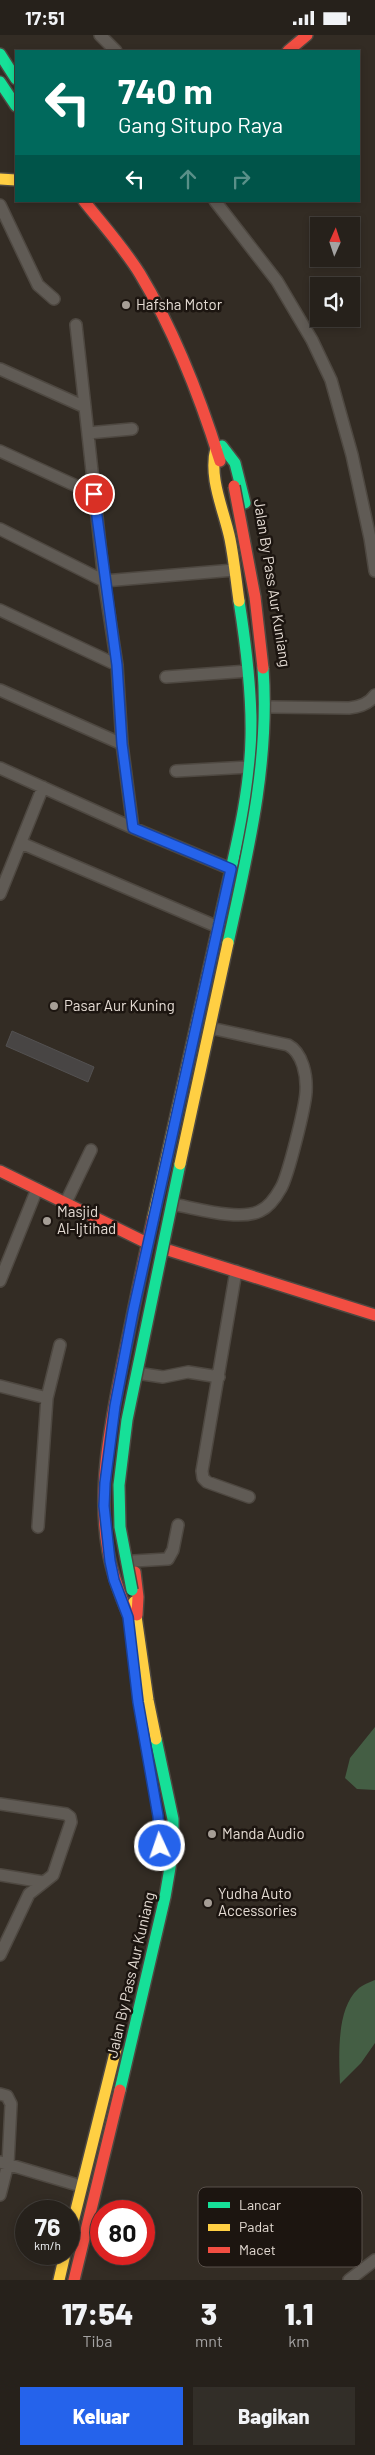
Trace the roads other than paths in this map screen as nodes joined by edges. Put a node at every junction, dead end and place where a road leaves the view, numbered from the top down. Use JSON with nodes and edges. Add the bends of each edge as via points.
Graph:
{"nodes":[{"id":1,"x":100,"y":35,"type":"edge"},
{"id":2,"x":307,"y":35,"type":"edge"},
{"id":3,"x":115,"y":50,"type":"edge"},
{"id":4,"x":289,"y":50,"type":"edge"},
{"id":5,"x":0,"y":54,"type":"edge"},
{"id":6,"x":15,"y":77,"type":"edge"},
{"id":7,"x":0,"y":82,"type":"edge"},
{"id":8,"x":15,"y":105,"type":"edge"},
{"id":9,"x":0,"y":179,"type":"edge"},
{"id":10,"x":15,"y":180,"type":"edge"},
{"id":11,"x":85,"y":202,"type":"edge"},
{"id":12,"x":99,"y":202,"type":"edge"},
{"id":13,"x":216,"y":202,"type":"edge"},
{"id":14,"x":0,"y":205,"type":"edge"},
{"id":15,"x":144,"y":272,"type":"junction"},
{"id":16,"x":54,"y":299,"type":"dead end"},
{"id":17,"x":76,"y":325,"type":"dead end"},
{"id":18,"x":0,"y":369,"type":"edge"},
{"id":19,"x":85,"y":407,"type":"junction"},
{"id":20,"x":132,"y":429,"type":"dead end"},
{"id":21,"x":88,"y":433,"type":"junction"},
{"id":22,"x":219,"y":447,"type":"junction"},
{"id":23,"x":0,"y":451,"type":"edge"},
{"id":24,"x":94,"y":494,"type":"junction"},
{"id":25,"x":0,"y":529,"type":"edge"},
{"id":26,"x":234,"y":570,"type":"junction"},
{"id":27,"x":375,"y":571,"type":"edge"},
{"id":28,"x":104,"y":581,"type":"junction"},
{"id":29,"x":0,"y":611,"type":"edge"},
{"id":30,"x":117,"y":665,"type":"junction"},
{"id":31,"x":248,"y":671,"type":"junction"},
{"id":32,"x":166,"y":677,"type":"dead end"},
{"id":33,"x":0,"y":690,"type":"edge"},
{"id":34,"x":375,"y":695,"type":"edge"},
{"id":35,"x":272,"y":707,"type":"junction"},
{"id":36,"x":122,"y":744,"type":"junction"},
{"id":37,"x":249,"y":767,"type":"junction"},
{"id":38,"x":0,"y":768,"type":"edge"},
{"id":39,"x":176,"y":771,"type":"dead end"},
{"id":40,"x":43,"y":787,"type":"junction"},
{"id":41,"x":133,"y":828,"type":"junction"},
{"id":42,"x":21,"y":843,"type":"junction"},
{"id":43,"x":231,"y":869,"type":"junction"},
{"id":44,"x":0,"y":894,"type":"edge"},
{"id":45,"x":218,"y":927,"type":"junction"},
{"id":46,"x":215,"y":1029,"type":"junction"},
{"id":47,"x":175,"y":1121,"type":"junction"},
{"id":48,"x":194,"y":1125,"type":"junction"},
{"id":49,"x":91,"y":1150,"type":"dead end"},
{"id":50,"x":0,"y":1171,"type":"edge"},
{"id":51,"x":37,"y":1189,"type":"junction"},
{"id":52,"x":66,"y":1203,"type":"junction"},
{"id":53,"x":177,"y":1205,"type":"junction"},
{"id":54,"x":147,"y":1243,"type":"junction"},
{"id":55,"x":168,"y":1250,"type":"junction"},
{"id":56,"x":236,"y":1271,"type":"junction"},
{"id":57,"x":0,"y":1281,"type":"edge"},
{"id":58,"x":375,"y":1315,"type":"edge"},
{"id":59,"x":60,"y":1345,"type":"dead end"},
{"id":60,"x":143,"y":1374,"type":"junction"},
{"id":61,"x":219,"y":1377,"type":"junction"},
{"id":62,"x":0,"y":1386,"type":"edge"},
{"id":63,"x":47,"y":1398,"type":"junction"},
{"id":64,"x":249,"y":1497,"type":"dead end"},
{"id":65,"x":178,"y":1525,"type":"dead end"},
{"id":66,"x":38,"y":1527,"type":"dead end"},
{"id":67,"x":134,"y":1561,"type":"junction"},
{"id":68,"x":133,"y":1616,"type":"junction"},
{"id":69,"x":143,"y":1701,"type":"junction"},
{"id":70,"x":146,"y":1751,"type":"dead end"},
{"id":71,"x":0,"y":1804,"type":"edge"},
{"id":72,"x":0,"y":1875,"type":"edge"},
{"id":73,"x":43,"y":1882,"type":"junction"},
{"id":74,"x":0,"y":1955,"type":"edge"},
{"id":75,"x":133,"y":2034,"type":"junction"},
{"id":76,"x":0,"y":2093,"type":"edge"},
{"id":77,"x":4,"y":2163,"type":"edge"},
{"id":78,"x":81,"y":2186,"type":"junction"},
{"id":79,"x":0,"y":2195,"type":"edge"},
{"id":80,"x":78,"y":2200,"type":"edge"},
{"id":81,"x":80,"y":2220,"type":"edge"},
{"id":82,"x":87,"y":2221,"type":"junction"},
{"id":83,"x":375,"y":2260,"type":"edge"},
{"id":84,"x":62,"y":2265,"type":"edge"},
{"id":85,"x":59,"y":2280,"type":"edge"},
{"id":86,"x":74,"y":2280,"type":"edge"},
{"id":87,"x":349,"y":2280,"type":"edge"}],
"edges":[{"from":1,"to":3,"type":"street"},
{"from":2,"to":4,"type":"main road"},
{"from":5,"to":6,"type":"main road"},
{"from":7,"to":8,"type":"main road"},
{"from":9,"to":10,"type":"main road"},
{"from":11,"to":15,"type":"main road","name":"Jalan By Pass Aur Kuniang"},
{"from":12,"to":15,"type":"main road","name":"Jalan By Pass Aur Kuniang"},
{"from":13,"to":27,"type":"street","via":[[278,281],[331,380],[352,455]]},
{"from":14,"to":16,"type":"street","via":[[38,285]]},
{"from":15,"to":22,"type":"main road","name":"Jalan By Pass Aur Kuniang"},
{"from":17,"to":19,"type":"street"},
{"from":18,"to":19,"type":"street"},
{"from":19,"to":21,"type":"street"},
{"from":20,"to":21,"type":"street"},
{"from":21,"to":24,"type":"street"},
{"from":22,"to":26,"type":"main road","name":"Jalan By Pass Aur Kuniang","via":[[214,453],[214,467]]},
{"from":22,"to":35,"type":"main road","name":"Jalan By Pass Aur Kuniang","via":[[235,463],[247,512],[264,616]]},
{"from":22,"to":68,"type":"main road","name":"Jalan By Pass Aur Kuniang","via":[[231,488],[256,670],[258,749],[240,863],[120,1419],[114,1528]]},
{"from":23,"to":24,"type":"street"},
{"from":24,"to":28,"type":"street"},
{"from":25,"to":28,"type":"street"},
{"from":26,"to":28,"type":"street"},
{"from":26,"to":31,"type":"main road","name":"Jalan By Pass Aur Kuniang"},
{"from":28,"to":30,"type":"street"},
{"from":29,"to":30,"type":"street"},
{"from":30,"to":36,"type":"street"},
{"from":31,"to":32,"type":"street"},
{"from":31,"to":37,"type":"main road","name":"Jalan By Pass Aur Kuniang","via":[[251,718]]},
{"from":33,"to":36,"type":"street"},
{"from":34,"to":35,"type":"street","via":[[360,706],[349,708]]},
{"from":35,"to":46,"type":"main road","name":"Jalan By Pass Aur Kuniang","via":[[272,742],[263,813]]},
{"from":36,"to":41,"type":"street"},
{"from":37,"to":39,"type":"street"},
{"from":37,"to":43,"type":"main road","name":"Jalan By Pass Aur Kuniang"},
{"from":38,"to":40,"type":"street"},
{"from":40,"to":41,"type":"street"},
{"from":40,"to":42,"type":"street"},
{"from":41,"to":43,"type":"street"},
{"from":42,"to":44,"type":"street"},
{"from":42,"to":45,"type":"street"},
{"from":43,"to":45,"type":"main road","name":"Jalan By Pass Aur Kuniang"},
{"from":45,"to":47,"type":"main road","name":"Jalan By Pass Aur Kuniang"},
{"from":46,"to":48,"type":"main road","name":"Jalan By Pass Aur Kuniang"},
{"from":46,"to":53,"type":"street","via":[[295,1049],[306,1081],[304,1104],[282,1187],[261,1211],[236,1215]]},
{"from":47,"to":48,"type":"main road"},
{"from":47,"to":54,"type":"main road","name":"Jalan By Pass Aur Kuniang"},
{"from":48,"to":53,"type":"main road","name":"Jalan By Pass Aur Kuniang"},
{"from":49,"to":52,"type":"street"},
{"from":50,"to":51,"type":"main road"},
{"from":51,"to":52,"type":"main road"},
{"from":51,"to":57,"type":"street"},
{"from":52,"to":54,"type":"main road"},
{"from":53,"to":55,"type":"main road","name":"Jalan By Pass Aur Kuniang"},
{"from":54,"to":68,"type":"main road","name":"Jalan By Pass Aur Kuniang","via":[[115,1406],[104,1506],[114,1580]]},
{"from":55,"to":56,"type":"main road"},
{"from":55,"to":60,"type":"main road","name":"Jalan By Pass Aur Kuniang"},
{"from":56,"to":58,"type":"main road"},
{"from":56,"to":61,"type":"street"},
{"from":59,"to":63,"type":"street"},
{"from":60,"to":61,"type":"street","via":[[163,1377],[188,1372]]},
{"from":60,"to":67,"type":"main road","name":"Jalan By Pass Aur Kuniang","via":[[127,1485]]},
{"from":61,"to":64,"type":"street","via":[[203,1478],[207,1483]]},
{"from":62,"to":63,"type":"street"},
{"from":63,"to":66,"type":"street"},
{"from":65,"to":67,"type":"street","via":[[174,1551],[168,1559]]},
{"from":67,"to":68,"type":"main road","name":"Jalan By Pass Aur Kuniang","via":[[138,1589]]},
{"from":68,"to":69,"type":"main road","name":"Jalan By Pass Aur Kuniang"},
{"from":69,"to":70,"type":"main road","name":"Jalan By Pass Aur Kuniang"},
{"from":69,"to":75,"type":"main road","name":"Jalan By Pass Aur Kuniang","via":[[173,1819],[173,1850]]},
{"from":71,"to":73,"type":"street","via":[[70,1817],[52,1875]]},
{"from":72,"to":73,"type":"street"},
{"from":73,"to":74,"type":"street","via":[[29,1894]]},
{"from":75,"to":78,"type":"main road","name":"Jalan By Pass Aur Kuniang","via":[[119,2035]]},
{"from":75,"to":82,"type":"main road","name":"Jalan By Pass Aur Kuniang"},
{"from":76,"to":77,"type":"street","via":[[7,2096],[11,2104]]},
{"from":77,"to":78,"type":"street"},
{"from":77,"to":79,"type":"street"},
{"from":78,"to":80,"type":"main road","name":"Jalan By Pass Aur Kuniang"},
{"from":81,"to":82,"type":"main road"},
{"from":82,"to":86,"type":"main road","name":"Jalan By Pass Aur Kuniang"},
{"from":83,"to":87,"type":"street"},
{"from":84,"to":85,"type":"main road"}]}
